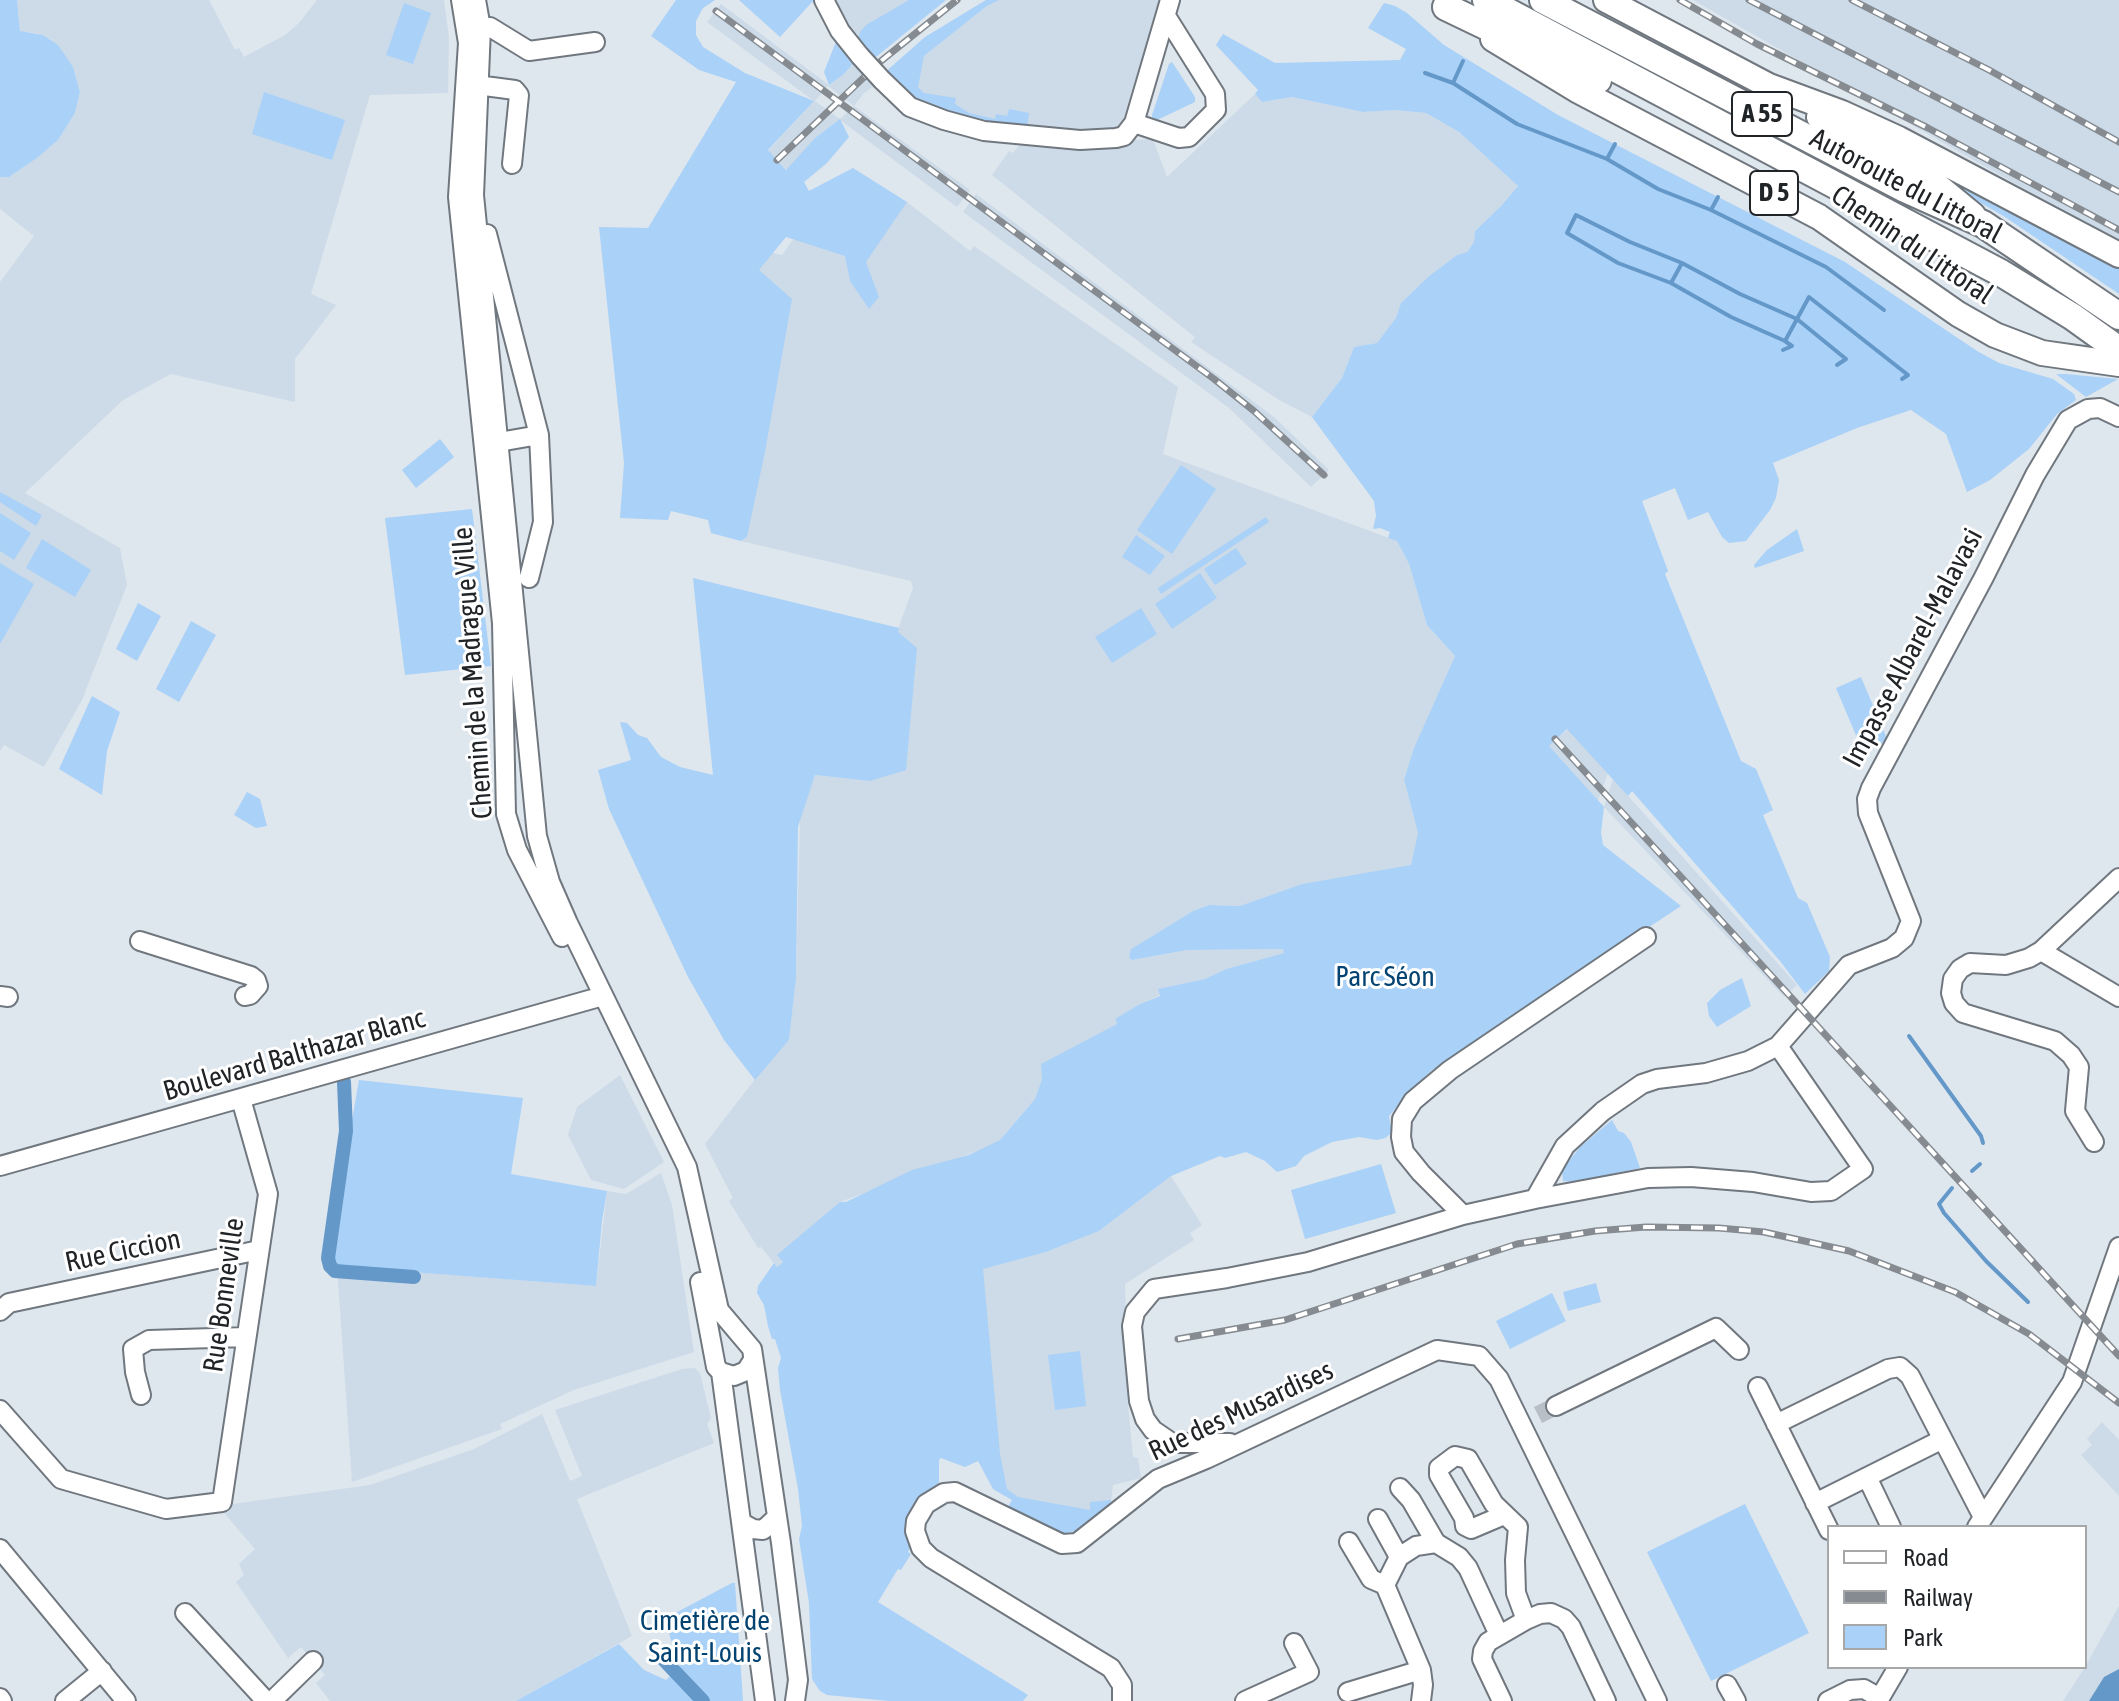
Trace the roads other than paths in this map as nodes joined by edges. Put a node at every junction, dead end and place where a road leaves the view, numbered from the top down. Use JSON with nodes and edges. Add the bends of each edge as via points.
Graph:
{"nodes":[{"id":1,"x":461,"y":0,"type":"edge"},
{"id":2,"x":476,"y":0,"type":"edge"},
{"id":3,"x":824,"y":0,"type":"edge"},
{"id":4,"x":1486,"y":0,"type":"edge"},
{"id":5,"x":1543,"y":0,"type":"edge"},
{"id":6,"x":1606,"y":0,"type":"edge"},
{"id":7,"x":1440,"y":4,"type":"edge"},
{"id":8,"x":1168,"y":8,"type":"edge"},
{"id":9,"x":474,"y":29,"type":"junction"},
{"id":10,"x":595,"y":42,"type":"dead end"},
{"id":11,"x":477,"y":85,"type":"junction"},
{"id":12,"x":1769,"y":86,"type":"junction"},
{"id":13,"x":1134,"y":123,"type":"junction"},
{"id":14,"x":1774,"y":152,"type":"junction"},
{"id":15,"x":512,"y":164,"type":"dead end"},
{"id":16,"x":468,"y":214,"type":"junction"},
{"id":17,"x":1983,"y":224,"type":"junction"},
{"id":18,"x":2119,"y":255,"type":"edge"},
{"id":19,"x":2119,"y":316,"type":"edge"},
{"id":20,"x":486,"y":317,"type":"junction"},
{"id":21,"x":509,"y":319,"type":"junction"},
{"id":22,"x":2117,"y":354,"type":"edge"},
{"id":23,"x":477,"y":370,"type":"junction"},
{"id":24,"x":479,"y":389,"type":"junction"},
{"id":25,"x":2119,"y":417,"type":"edge"},
{"id":26,"x":539,"y":435,"type":"junction"},
{"id":27,"x":499,"y":442,"type":"junction"},
{"id":28,"x":529,"y":578,"type":"dead end"},
{"id":29,"x":533,"y":791,"type":"junction"},
{"id":30,"x":505,"y":793,"type":"junction"},
{"id":31,"x":2117,"y":883,"type":"edge"},
{"id":32,"x":1646,"y":937,"type":"dead end"},
{"id":33,"x":140,"y":941,"type":"dead end"},
{"id":34,"x":2041,"y":951,"type":"junction"},
{"id":35,"x":245,"y":996,"type":"dead end"},
{"id":36,"x":2119,"y":997,"type":"edge"},
{"id":37,"x":598,"y":998,"type":"junction"},
{"id":38,"x":1778,"y":1046,"type":"junction"},
{"id":39,"x":241,"y":1099,"type":"junction"},
{"id":40,"x":2094,"y":1142,"type":"dead end"},
{"id":41,"x":0,"y":1166,"type":"edge"},
{"id":42,"x":1535,"y":1199,"type":"junction"},
{"id":43,"x":1463,"y":1215,"type":"junction"},
{"id":44,"x":2119,"y":1247,"type":"edge"},
{"id":45,"x":259,"y":1250,"type":"junction"},
{"id":46,"x":0,"y":1311,"type":"edge"},
{"id":47,"x":246,"y":1337,"type":"junction"},
{"id":48,"x":742,"y":1338,"type":"junction"},
{"id":49,"x":1739,"y":1350,"type":"dead end"},
{"id":50,"x":713,"y":1352,"type":"junction"},
{"id":51,"x":753,"y":1360,"type":"junction"},
{"id":52,"x":721,"y":1372,"type":"junction"},
{"id":53,"x":1758,"y":1387,"type":"dead end"},
{"id":54,"x":141,"y":1395,"type":"dead end"},
{"id":55,"x":1556,"y":1406,"type":"tunnel mouth"},
{"id":56,"x":0,"y":1410,"type":"edge"},
{"id":57,"x":1538,"y":1415,"type":"tunnel mouth"},
{"id":58,"x":1520,"y":1424,"type":"junction"},
{"id":59,"x":1776,"y":1424,"type":"junction"},
{"id":60,"x":1941,"y":1440,"type":"junction"},
{"id":61,"x":1237,"y":1443,"type":"junction"},
{"id":62,"x":1867,"y":1477,"type":"junction"},
{"id":63,"x":1400,"y":1488,"type":"dead end"},
{"id":64,"x":1815,"y":1503,"type":"junction"},
{"id":65,"x":1504,"y":1515,"type":"dead end"},
{"id":66,"x":777,"y":1517,"type":"junction"},
{"id":67,"x":1378,"y":1519,"type":"dead end"},
{"id":68,"x":1980,"y":1522,"type":"edge"},
{"id":69,"x":742,"y":1523,"type":"junction"},
{"id":70,"x":1890,"y":1525,"type":"edge"},
{"id":71,"x":1827,"y":1526,"type":"edge"},
{"id":72,"x":1349,"y":1542,"type":"dead end"},
{"id":73,"x":1436,"y":1543,"type":"junction"},
{"id":74,"x":0,"y":1549,"type":"edge"},
{"id":75,"x":1399,"y":1557,"type":"junction"},
{"id":76,"x":783,"y":1564,"type":"junction"},
{"id":77,"x":749,"y":1571,"type":"junction"},
{"id":78,"x":1385,"y":1585,"type":"junction"},
{"id":79,"x":185,"y":1613,"type":"dead end"},
{"id":80,"x":1526,"y":1620,"type":"junction"},
{"id":81,"x":1499,"y":1635,"type":"junction"},
{"id":82,"x":1294,"y":1643,"type":"dead end"},
{"id":83,"x":313,"y":1661,"type":"dead end"},
{"id":84,"x":1897,"y":1669,"type":"edge"},
{"id":85,"x":102,"y":1671,"type":"junction"},
{"id":86,"x":1421,"y":1685,"type":"edge"},
{"id":87,"x":1348,"y":1692,"type":"dead end"},
{"id":88,"x":1879,"y":1699,"type":"edge"},
{"id":89,"x":1251,"y":1700,"type":"edge"},
{"id":90,"x":65,"y":1701,"type":"edge"},
{"id":91,"x":126,"y":1701,"type":"edge"},
{"id":92,"x":269,"y":1701,"type":"edge"},
{"id":93,"x":765,"y":1701,"type":"edge"},
{"id":94,"x":795,"y":1701,"type":"edge"},
{"id":95,"x":1122,"y":1701,"type":"edge"},
{"id":96,"x":1502,"y":1701,"type":"edge"},
{"id":97,"x":1606,"y":1701,"type":"edge"},
{"id":98,"x":1657,"y":1701,"type":"edge"},
{"id":99,"x":1828,"y":1701,"type":"edge"}],
"edges":[{"from":1,"to":9,"type":"street","name":"Chemin de la Madrague Ville"},
{"from":2,"to":9,"type":"street","name":"Chemin de la Madrague Ville"},
{"from":3,"to":13,"type":"street","bridge":true,"via":[[860,56],[902,101],[920,111],[1003,134],[1080,140],[1124,136]]},
{"from":4,"to":14,"type":"highway","name":"Autoroute du Littoral","number":"A 55"},
{"from":5,"to":17,"type":"highway","name":"Autoroute du Littoral","number":"A 55","via":[[1905,189]]},
{"from":6,"to":12,"type":"main road"},
{"from":7,"to":14,"type":"highway","via":[[1715,139]]},
{"from":7,"to":22,"type":"main road","name":"Chemin du Littoral","number":"D 5","via":[[1543,71],[1819,217],[1995,335],[2042,353]]},
{"from":8,"to":13,"type":"street"},
{"from":8,"to":13,"type":"street","via":[[1215,94],[1216,110],[1189,137]]},
{"from":9,"to":10,"type":"street","via":[[490,27],[529,51]]},
{"from":9,"to":11,"type":"street","name":"Chemin de la Madrague Ville"},
{"from":9,"to":16,"type":"street","name":"Chemin de la Madrague Ville","via":[[458,197]]},
{"from":11,"to":15,"type":"street","via":[[519,95]]},
{"from":11,"to":16,"type":"street","name":"Chemin de la Madrague Ville"},
{"from":12,"to":17,"type":"main road","via":[[1939,187]]},
{"from":12,"to":18,"type":"main road","via":[[1899,139]]},
{"from":14,"to":22,"type":"highway","name":"Autoroute du Littoral","number":"A 55","via":[[2001,273],[2073,317]]},
{"from":16,"to":20,"type":"street","name":"Chemin de la Madrague Ville"},
{"from":16,"to":21,"type":"street","via":[[484,222]]},
{"from":16,"to":23,"type":"street","name":"Chemin de la Madrague Ville"},
{"from":17,"to":19,"type":"highway","name":"Autoroute du Littoral","number":"A 55"},
{"from":20,"to":21,"type":"street"},
{"from":20,"to":23,"type":"street","via":[[479,326],[482,359]]},
{"from":20,"to":27,"type":"street","name":"Chemin de la Madrague Ville"},
{"from":21,"to":26,"type":"street"},
{"from":23,"to":24,"type":"street","name":"Chemin de la Madrague Ville"},
{"from":24,"to":27,"type":"street","via":[[490,431]]},
{"from":24,"to":30,"type":"street","name":"Chemin de la Madrague Ville","via":[[502,623]]},
{"from":25,"to":38,"type":"street","name":"Impasse Albarel-Malavasi","via":[[2100,408],[2068,420],[1871,788],[1868,813],[1911,921],[1904,938],[1849,965]]},
{"from":26,"to":27,"type":"street"},
{"from":26,"to":28,"type":"street","via":[[543,522]]},
{"from":27,"to":29,"type":"street","name":"Chemin de la Madrague Ville"},
{"from":29,"to":30,"type":"street","via":[[516,779]]},
{"from":29,"to":30,"type":"street","via":[[527,805],[517,808]]},
{"from":29,"to":37,"type":"street","name":"Chemin de la Madrague Ville","via":[[537,836],[550,882]]},
{"from":30,"to":37,"type":"street","name":"Chemin de la Madrague Ville","via":[[517,850]]},
{"from":31,"to":34,"type":"street"},
{"from":32,"to":43,"type":"street","via":[[1450,1070],[1413,1101],[1402,1119],[1404,1152]]},
{"from":33,"to":35,"type":"street","via":[[251,976],[258,986]]},
{"from":34,"to":36,"type":"street"},
{"from":34,"to":40,"type":"street","via":[[2006,965],[1970,963],[1953,979],[1951,993],[1963,1013],[2055,1041],[2071,1055],[2079,1067],[2075,1111]]},
{"from":37,"to":39,"type":"street","name":"Boulevard Balthazar Blanc"},
{"from":37,"to":48,"type":"street","name":"Chemin de la Madrague Ville","via":[[687,1167],[716,1300]]},
{"from":37,"to":50,"type":"street","name":"Chemin de la Madrague Ville","via":[[678,1175]]},
{"from":38,"to":42,"type":"street","via":[[1706,1073],[1642,1084],[1565,1146]]},
{"from":38,"to":42,"type":"street","via":[[1863,1169],[1831,1191],[1691,1177],[1648,1178]]},
{"from":39,"to":41,"type":"street","name":"Boulevard Balthazar Blanc"},
{"from":39,"to":45,"type":"street","name":"Rue Bonneville","via":[[268,1194]]},
{"from":42,"to":43,"type":"street"},
{"from":43,"to":61,"type":"street","via":[[1308,1262],[1154,1289],[1135,1312],[1132,1326],[1145,1419],[1172,1443]]},
{"from":44,"to":68,"type":"street","via":[[2072,1382]]},
{"from":45,"to":46,"type":"street","name":"Rue Ciccion","via":[[9,1303]]},
{"from":45,"to":47,"type":"street","name":"Rue Bonneville"},
{"from":47,"to":54,"type":"street","via":[[149,1340],[133,1349]]},
{"from":47,"to":56,"type":"street","name":"Rue Bonneville","via":[[222,1502],[166,1509],[61,1479]]},
{"from":48,"to":50,"type":"street","via":[[724,1338]]},
{"from":48,"to":51,"type":"street","via":[[752,1349]]},
{"from":49,"to":55,"type":"street","via":[[1716,1328]]},
{"from":50,"to":52,"type":"street"},
{"from":51,"to":52,"type":"street","via":[[740,1375]]},
{"from":51,"to":66,"type":"street"},
{"from":52,"to":69,"type":"street"},
{"from":53,"to":59,"type":"street"},
{"from":57,"to":58,"type":"street"},
{"from":58,"to":61,"type":"street","name":"Rue des Musardises","via":[[1499,1379],[1479,1356],[1437,1350]]},
{"from":58,"to":98,"type":"street","name":"Rue des Musardises"},
{"from":59,"to":60,"type":"street","via":[[1900,1367],[1910,1376]]},
{"from":59,"to":64,"type":"street"},
{"from":60,"to":62,"type":"street"},
{"from":60,"to":68,"type":"street"},
{"from":61,"to":95,"type":"street","name":"Rue des Musardises","via":[[1158,1479],[1070,1545],[955,1492],[933,1498],[920,1511],[915,1531],[931,1558],[1111,1668],[1122,1685]]},
{"from":62,"to":64,"type":"street"},
{"from":62,"to":70,"type":"street"},
{"from":63,"to":73,"type":"street"},
{"from":64,"to":71,"type":"street"},
{"from":65,"to":80,"type":"street","via":[[1518,1527],[1516,1593]]},
{"from":66,"to":69,"type":"street","via":[[763,1530]]},
{"from":66,"to":76,"type":"street"},
{"from":67,"to":75,"type":"street"},
{"from":69,"to":77,"type":"street"},
{"from":72,"to":78,"type":"street","via":[[1371,1579]]},
{"from":73,"to":75,"type":"street","via":[[1416,1546]]},
{"from":73,"to":81,"type":"street","via":[[1468,1568]]},
{"from":74,"to":85,"type":"street"},
{"from":75,"to":78,"type":"street"},
{"from":76,"to":77,"type":"street","via":[[768,1555]]},
{"from":76,"to":94,"type":"street","via":[[798,1680]]},
{"from":77,"to":93,"type":"street"},
{"from":78,"to":86,"type":"street"},
{"from":79,"to":92,"type":"street"},
{"from":80,"to":81,"type":"street"},
{"from":80,"to":97,"type":"street","via":[[1551,1613],[1564,1619]]},
{"from":81,"to":96,"type":"street","via":[[1488,1642],[1482,1659]]},
{"from":82,"to":89,"type":"street","via":[[1309,1672]]},
{"from":83,"to":92,"type":"street"},
{"from":84,"to":88,"type":"street"},
{"from":85,"to":90,"type":"street"},
{"from":85,"to":91,"type":"street"},
{"from":86,"to":87,"type":"street"},
{"from":88,"to":99,"type":"street","via":[[1864,1689]]}]}
